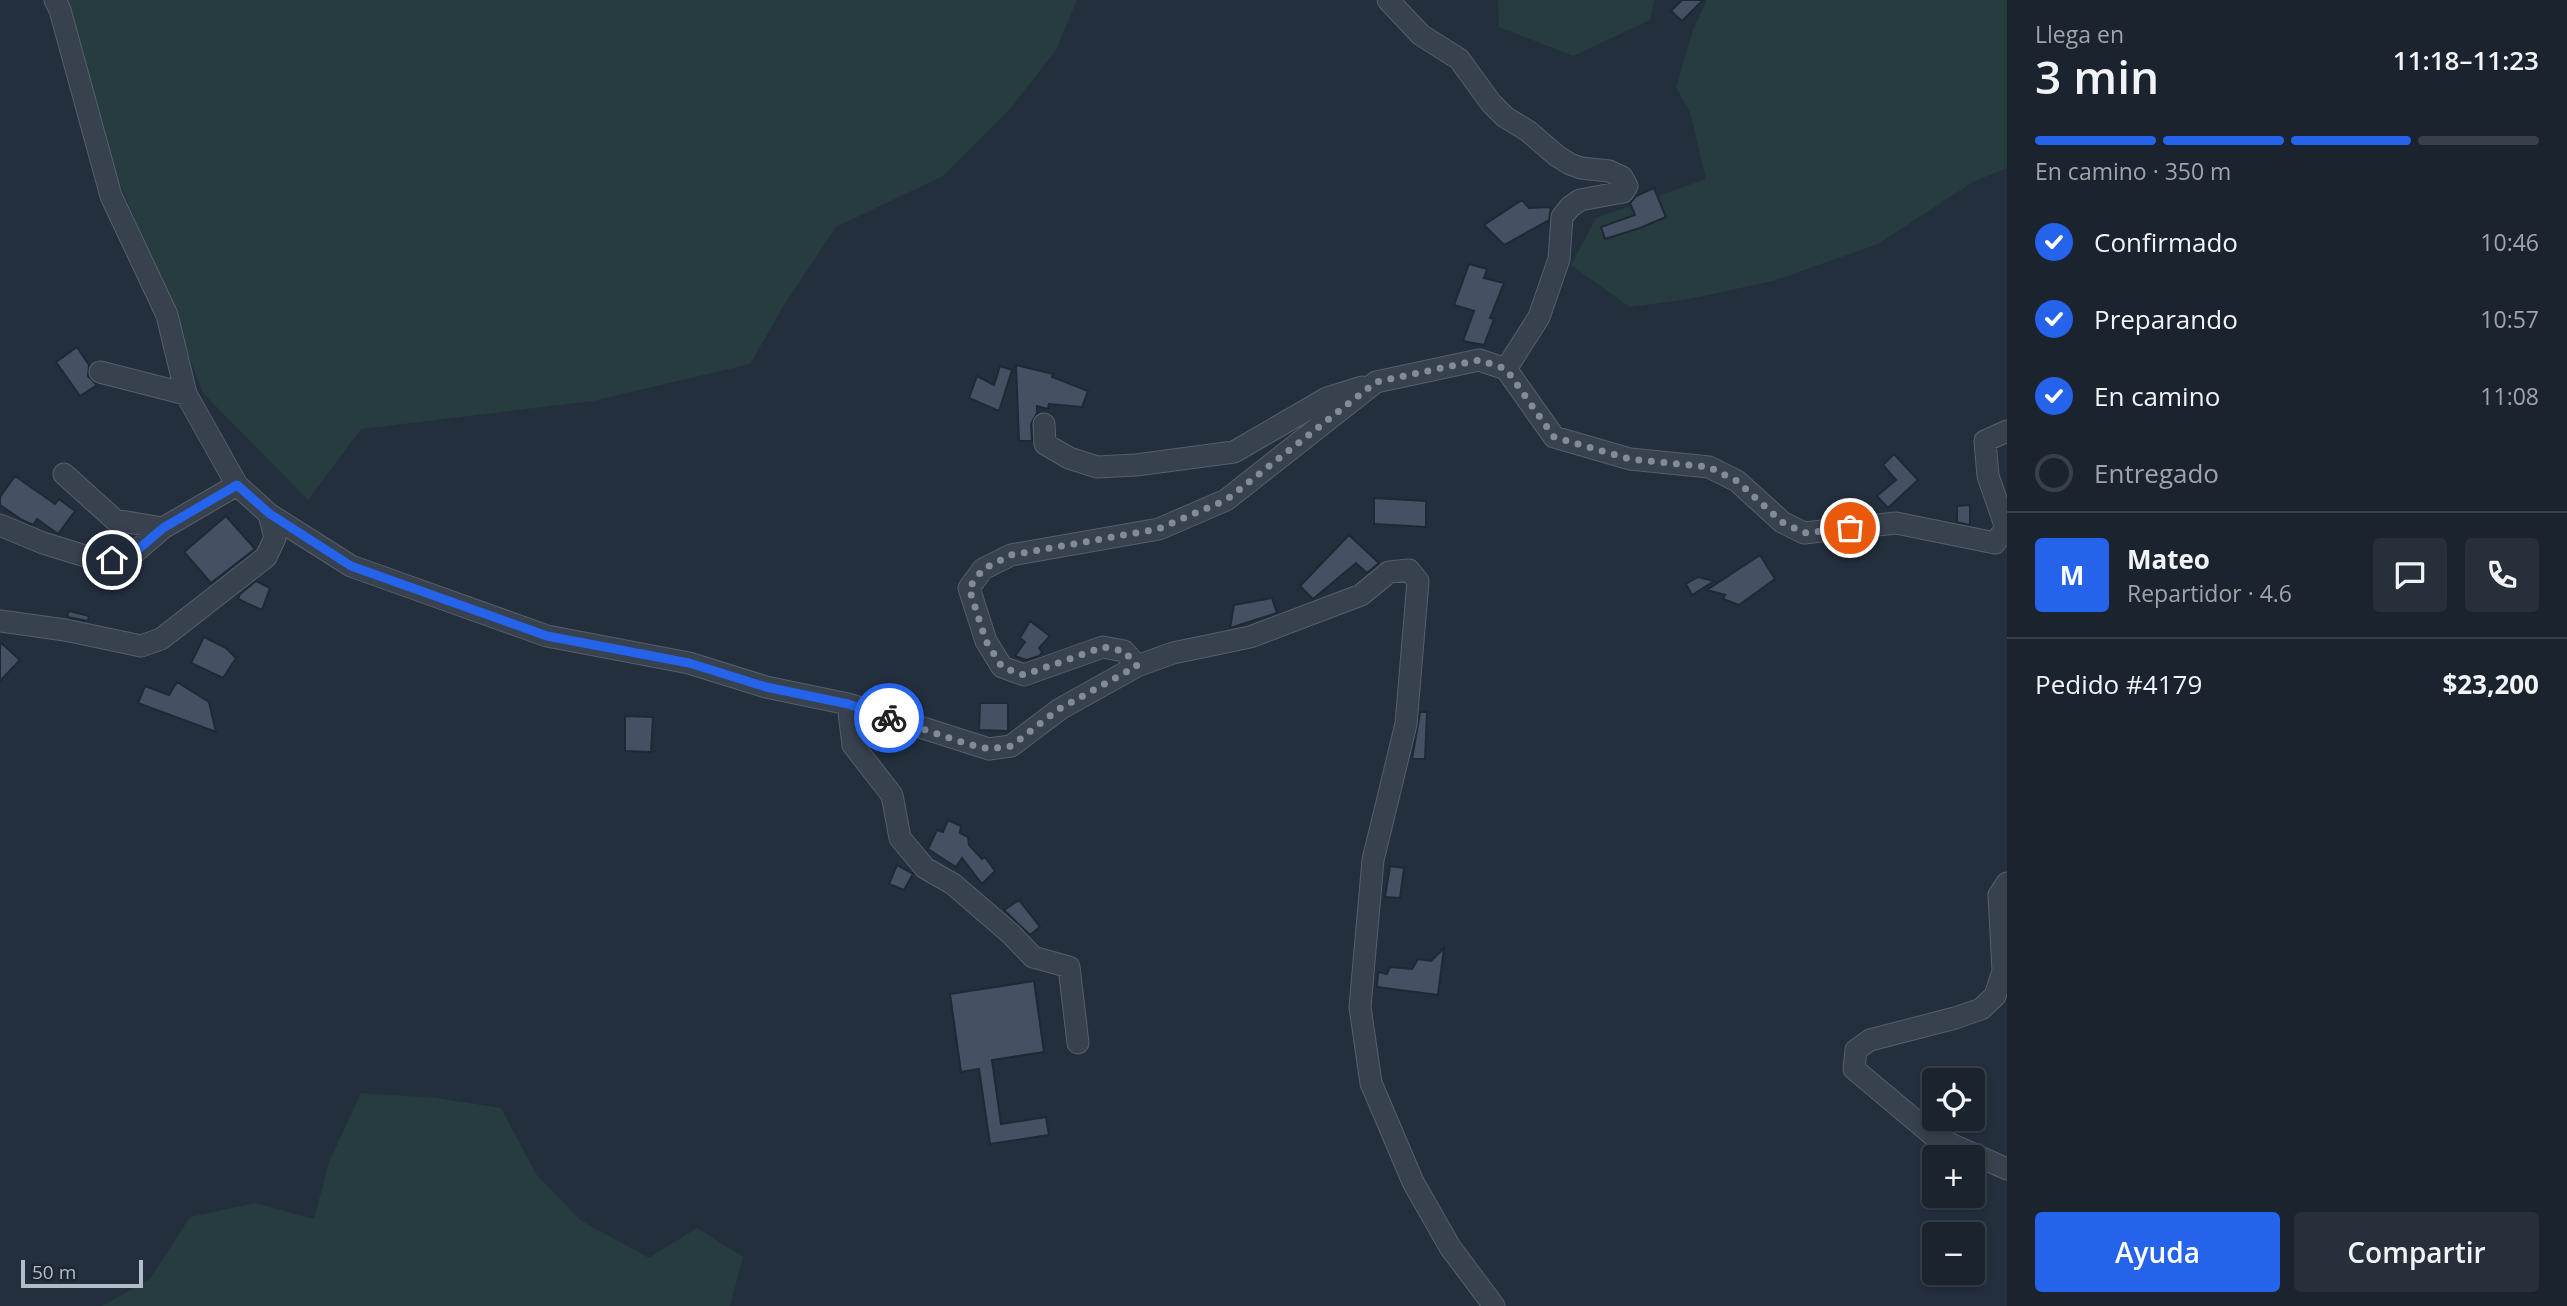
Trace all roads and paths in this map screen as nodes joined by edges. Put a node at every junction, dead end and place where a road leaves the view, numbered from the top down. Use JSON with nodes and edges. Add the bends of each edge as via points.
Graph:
{"nodes":[{"id":1,"x":55,"y":0,"type":"edge"},
{"id":2,"x":1388,"y":0,"type":"edge"},
{"id":3,"x":1506,"y":369,"type":"junction"},
{"id":4,"x":100,"y":372,"type":"dead end"},
{"id":5,"x":1376,"y":382,"type":"junction"},
{"id":6,"x":186,"y":394,"type":"junction"},
{"id":7,"x":1044,"y":424,"type":"dead end"},
{"id":8,"x":2007,"y":431,"type":"edge"},
{"id":9,"x":64,"y":474,"type":"dead end"},
{"id":10,"x":237,"y":485,"type":"junction"},
{"id":11,"x":270,"y":514,"type":"junction"},
{"id":12,"x":0,"y":525,"type":"edge"},
{"id":13,"x":163,"y":528,"type":"junction"},
{"id":14,"x":0,"y":621,"type":"edge"},
{"id":15,"x":1137,"y":666,"type":"junction"},
{"id":16,"x":848,"y":704,"type":"junction"},
{"id":17,"x":2007,"y":883,"type":"edge"},
{"id":18,"x":1078,"y":1043,"type":"dead end"},
{"id":19,"x":2007,"y":1169,"type":"edge"},
{"id":20,"x":1494,"y":1306,"type":"edge"}],
"edges":[{"from":1,"to":6,"type":"street","via":[[111,195],[167,315]]},
{"from":2,"to":3,"type":"street","via":[[1420,35],[1460,59],[1505,117],[1557,156],[1581,168],[1609,170],[1627,186],[1623,192],[1580,200],[1562,217],[1559,259],[1539,317]]},
{"from":3,"to":5,"type":"street","via":[[1479,360]]},
{"from":3,"to":8,"type":"street","via":[[1554,437],[1630,459],[1709,467],[1737,481],[1782,522],[1804,533],[1896,523],[1995,543],[2006,528],[1988,475],[1984,441]]},
{"from":4,"to":6,"type":"street"},
{"from":5,"to":7,"type":"street","via":[[1327,398],[1234,452],[1136,465],[1097,467],[1069,458],[1045,444]]},
{"from":5,"to":15,"type":"street","via":[[1226,500],[1158,529],[1011,555],[983,569],[969,588],[986,641],[1002,667],[1024,675],[1103,647],[1124,651]]},
{"from":6,"to":10,"type":"street"},
{"from":9,"to":13,"type":"street","via":[[115,520]]},
{"from":10,"to":11,"type":"street"},
{"from":10,"to":13,"type":"street"},
{"from":11,"to":14,"type":"street","via":[[275,538],[266,557],[161,639],[142,646]]},
{"from":11,"to":16,"type":"street","via":[[351,566],[547,636],[689,663],[766,687]]},
{"from":12,"to":13,"type":"street","via":[[98,560],[127,559]]},
{"from":15,"to":16,"type":"street","via":[[1059,709],[1011,746],[989,749]]},
{"from":15,"to":20,"type":"street","via":[[1173,653],[1250,637],[1361,595],[1388,572],[1409,570],[1418,581],[1406,724],[1373,860],[1360,1007],[1371,1083],[1413,1182],[1450,1247]]},
{"from":16,"to":18,"type":"street","via":[[853,745],[892,795],[900,838],[925,869],[953,884],[1033,957],[1069,967]]},
{"from":17,"to":19,"type":"street","via":[[1998,895],[2003,971],[1995,996],[1982,1009],[1870,1040],[1856,1050],[1854,1069],[1936,1137]]}]}
